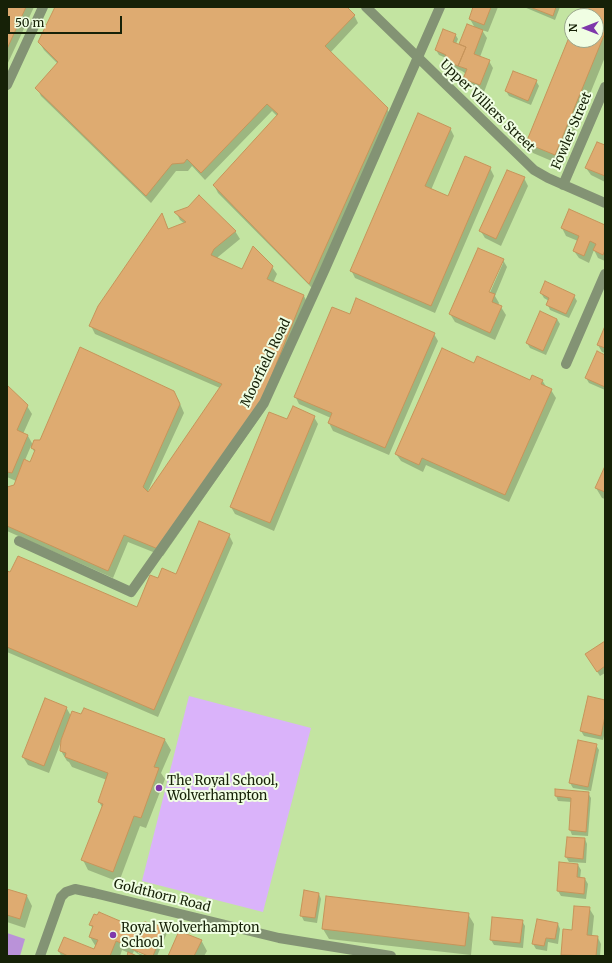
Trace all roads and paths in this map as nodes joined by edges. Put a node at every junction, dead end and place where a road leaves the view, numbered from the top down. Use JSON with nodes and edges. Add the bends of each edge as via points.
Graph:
{"nodes":[{"id":1,"x":42,"y":7,"type":"edge"},
{"id":2,"x":366,"y":7,"type":"edge"},
{"id":3,"x":440,"y":7,"type":"edge"},
{"id":4,"x":417,"y":56,"type":"junction"},
{"id":5,"x":7,"y":85,"type":"edge"},
{"id":6,"x":605,"y":87,"type":"edge"},
{"id":7,"x":563,"y":185,"type":"junction"},
{"id":8,"x":605,"y":203,"type":"edge"},
{"id":9,"x":605,"y":274,"type":"edge"},
{"id":10,"x":566,"y":364,"type":"dead end"},
{"id":11,"x":19,"y":541,"type":"dead end"},
{"id":12,"x":40,"y":956,"type":"edge"},
{"id":13,"x":391,"y":956,"type":"edge"}],
"edges":[{"from":1,"to":5,"type":"street"},
{"from":2,"to":4,"type":"street","name":"Upper Villiers Street"},
{"from":3,"to":4,"type":"street"},
{"from":4,"to":7,"type":"street","name":"Upper Villiers Street","via":[[534,170]]},
{"from":4,"to":11,"type":"street","name":"Moorfield Road","via":[[264,403],[131,592]]},
{"from":6,"to":7,"type":"street","name":"Fowler Street"},
{"from":7,"to":8,"type":"street","name":"Upper Villiers Street"},
{"from":9,"to":10,"type":"street"},
{"from":12,"to":13,"type":"street","name":"Goldthorn Road","via":[[61,897],[75,889],[279,938]]}]}
